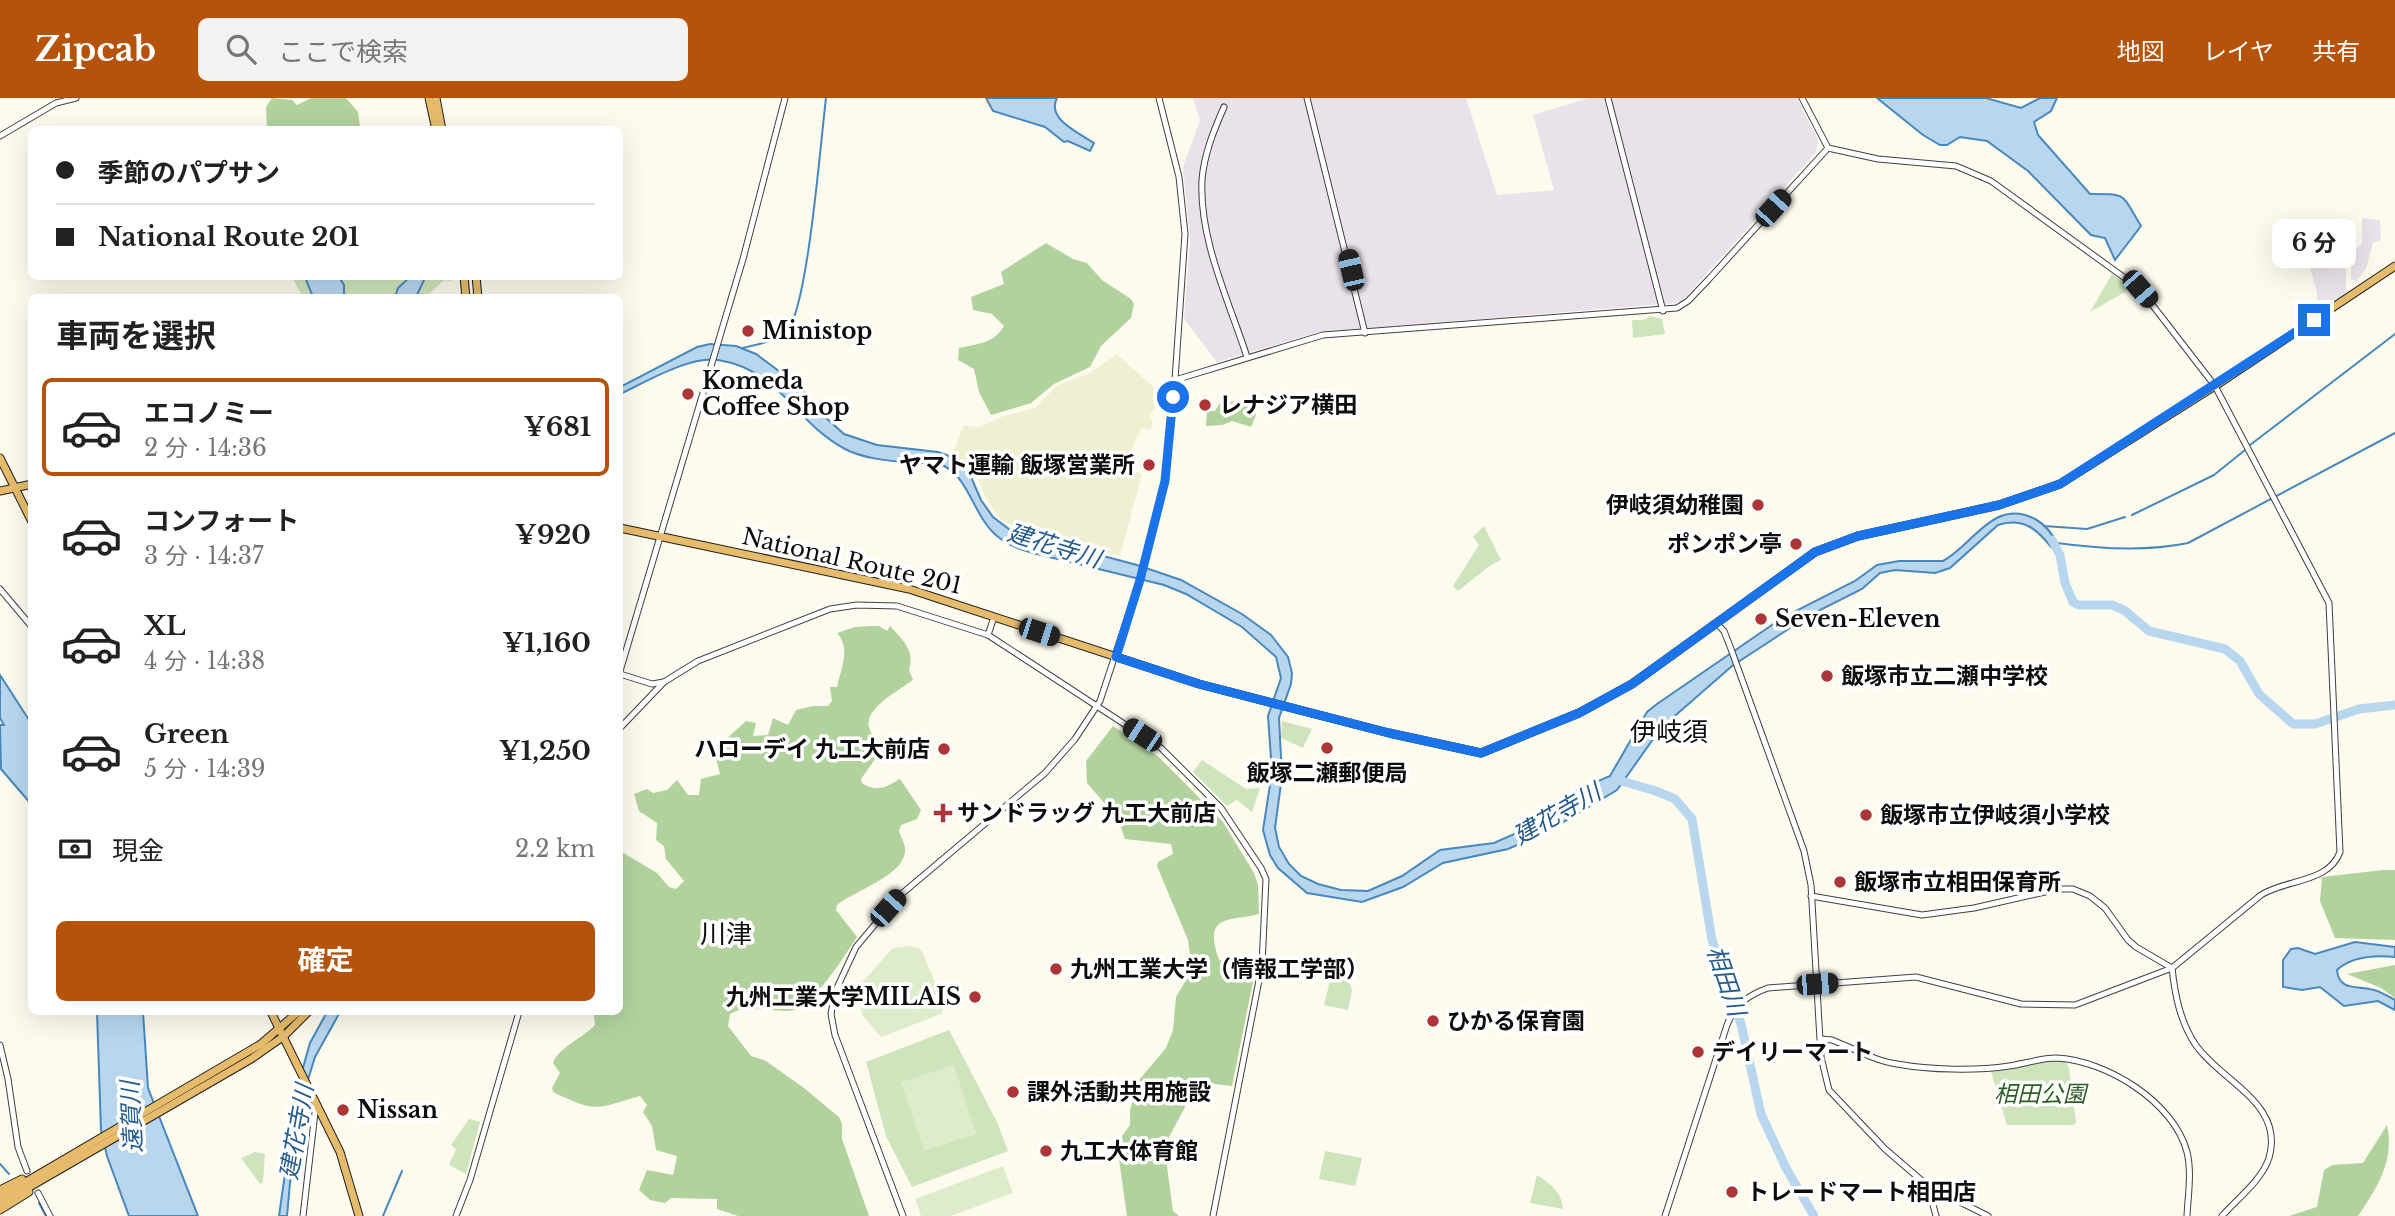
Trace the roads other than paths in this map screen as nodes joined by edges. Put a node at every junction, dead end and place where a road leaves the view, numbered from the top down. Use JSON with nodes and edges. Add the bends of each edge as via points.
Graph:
{"nodes":[{"id":1,"x":76,"y":98,"type":"edge"},
{"id":2,"x":429,"y":98,"type":"edge"},
{"id":3,"x":436,"y":98,"type":"edge"},
{"id":4,"x":785,"y":98,"type":"edge"},
{"id":5,"x":1159,"y":98,"type":"edge"},
{"id":6,"x":1307,"y":98,"type":"edge"},
{"id":7,"x":1608,"y":98,"type":"edge"},
{"id":8,"x":1802,"y":98,"type":"edge"},
{"id":9,"x":62,"y":100,"type":"edge"},
{"id":10,"x":1224,"y":107,"type":"dead end"},
{"id":11,"x":435,"y":126,"type":"edge"},
{"id":12,"x":441,"y":126,"type":"edge"},
{"id":13,"x":0,"y":136,"type":"edge"},
{"id":14,"x":1828,"y":148,"type":"junction"},
{"id":15,"x":2395,"y":266,"type":"edge"},
{"id":16,"x":1663,"y":311,"type":"junction"},
{"id":17,"x":1365,"y":332,"type":"junction"},
{"id":18,"x":1247,"y":357,"type":"junction"},
{"id":19,"x":1175,"y":380,"type":"junction"},
{"id":20,"x":2215,"y":386,"type":"junction"},
{"id":21,"x":0,"y":458,"type":"edge"},
{"id":22,"x":28,"y":485,"type":"edge"},
{"id":23,"x":14,"y":488,"type":"junction"},
{"id":24,"x":0,"y":491,"type":"edge"},
{"id":25,"x":28,"y":514,"type":"edge"},
{"id":26,"x":623,"y":529,"type":"edge"},
{"id":27,"x":660,"y":537,"type":"junction"},
{"id":28,"x":0,"y":589,"type":"edge"},
{"id":29,"x":994,"y":617,"type":"junction"},
{"id":30,"x":28,"y":622,"type":"edge"},
{"id":31,"x":1716,"y":623,"type":"junction"},
{"id":32,"x":988,"y":635,"type":"junction"},
{"id":33,"x":1116,"y":657,"type":"junction"},
{"id":34,"x":623,"y":662,"type":"edge"},
{"id":35,"x":623,"y":673,"type":"edge"},
{"id":36,"x":664,"y":682,"type":"junction"},
{"id":37,"x":1097,"y":706,"type":"junction"},
{"id":38,"x":623,"y":725,"type":"edge"},
{"id":39,"x":1811,"y":896,"type":"junction"},
{"id":40,"x":2172,"y":968,"type":"junction"},
{"id":41,"x":1817,"y":984,"type":"junction"},
{"id":42,"x":273,"y":1015,"type":"edge"},
{"id":43,"x":296,"y":1015,"type":"edge"},
{"id":44,"x":304,"y":1015,"type":"edge"},
{"id":45,"x":518,"y":1015,"type":"edge"},
{"id":46,"x":282,"y":1032,"type":"junction"},
{"id":47,"x":1821,"y":1039,"type":"junction"},
{"id":48,"x":0,"y":1045,"type":"edge"},
{"id":49,"x":315,"y":1097,"type":"junction"},
{"id":50,"x":27,"y":1171,"type":"dead end"},
{"id":51,"x":45,"y":1174,"type":"junction"},
{"id":52,"x":1928,"y":1186,"type":"junction"},
{"id":53,"x":0,"y":1190,"type":"edge"},
{"id":54,"x":38,"y":1192,"type":"dead end"},
{"id":55,"x":0,"y":1197,"type":"edge"},
{"id":56,"x":0,"y":1204,"type":"edge"},
{"id":57,"x":0,"y":1210,"type":"edge"},
{"id":58,"x":50,"y":1216,"type":"edge"},
{"id":59,"x":303,"y":1216,"type":"edge"},
{"id":60,"x":359,"y":1216,"type":"edge"},
{"id":61,"x":456,"y":1216,"type":"edge"},
{"id":62,"x":903,"y":1216,"type":"edge"},
{"id":63,"x":1213,"y":1216,"type":"edge"},
{"id":64,"x":1665,"y":1216,"type":"edge"},
{"id":65,"x":1936,"y":1216,"type":"edge"},
{"id":66,"x":1988,"y":1216,"type":"edge"},
{"id":67,"x":2187,"y":1216,"type":"edge"},
{"id":68,"x":2222,"y":1216,"type":"edge"}],
"edges":[{"from":1,"to":9,"type":"street"},
{"from":2,"to":11,"type":"highway"},
{"from":3,"to":12,"type":"highway"},
{"from":4,"to":27,"type":"street","via":[[743,259]]},
{"from":5,"to":19,"type":"street","via":[[1179,177],[1185,234]]},
{"from":6,"to":17,"type":"street"},
{"from":7,"to":16,"type":"street"},
{"from":8,"to":14,"type":"street"},
{"from":9,"to":13,"type":"street"},
{"from":10,"to":18,"type":"street","via":[[1210,138],[1202,196],[1211,246]]},
{"from":14,"to":16,"type":"street","via":[[1688,301]]},
{"from":14,"to":20,"type":"street","via":[[1878,159],[1956,166],[1991,181],[2140,289]]},
{"from":15,"to":20,"type":"highway","name":"National Route 201"},
{"from":16,"to":17,"type":"street"},
{"from":17,"to":18,"type":"street","via":[[1313,337]]},
{"from":18,"to":19,"type":"street"},
{"from":19,"to":33,"type":"street","via":[[1165,481]]},
{"from":20,"to":31,"type":"highway","name":"National Route 201","via":[[2060,484],[1999,505],[1836,543],[1799,561]]},
{"from":20,"to":40,"type":"street","via":[[2326,596],[2340,841],[2336,862],[2326,871],[2272,888]]},
{"from":21,"to":23,"type":"highway"},
{"from":22,"to":23,"type":"highway"},
{"from":23,"to":24,"type":"highway"},
{"from":23,"to":25,"type":"highway"},
{"from":26,"to":27,"type":"highway","name":"National Route 201"},
{"from":27,"to":29,"type":"highway","name":"National Route 201","via":[[909,589]]},
{"from":27,"to":34,"type":"street"},
{"from":28,"to":30,"type":"street"},
{"from":29,"to":32,"type":"street"},
{"from":29,"to":33,"type":"highway","name":"National Route 201"},
{"from":31,"to":33,"type":"highway","name":"National Route 201","via":[[1609,698],[1481,753],[1196,684]]},
{"from":31,"to":39,"type":"street","via":[[1737,664],[1804,851]]},
{"from":32,"to":36,"type":"street","via":[[897,606],[844,607],[755,636]]},
{"from":32,"to":37,"type":"street"},
{"from":33,"to":37,"type":"street"},
{"from":35,"to":36,"type":"street","via":[[652,684]]},
{"from":36,"to":38,"type":"street"},
{"from":37,"to":62,"type":"street","via":[[1045,773],[898,897],[856,947],[835,992],[831,1014],[835,1035]]},
{"from":37,"to":63,"type":"street","via":[[1161,748],[1207,793],[1266,879],[1262,965]]},
{"from":39,"to":40,"type":"street","via":[[1922,915],[2073,889],[2105,908],[2136,947]]},
{"from":39,"to":41,"type":"street"},
{"from":40,"to":41,"type":"street","via":[[2075,1005],[2021,1004],[1922,978]]},
{"from":40,"to":68,"type":"street","via":[[2179,1009],[2197,1047],[2257,1104],[2266,1115],[2272,1137],[2262,1172]]},
{"from":41,"to":47,"type":"street"},
{"from":41,"to":64,"type":"street","via":[[1768,988],[1754,993],[1733,1012]]},
{"from":42,"to":46,"type":"highway"},
{"from":43,"to":46,"type":"highway"},
{"from":44,"to":46,"type":"highway"},
{"from":45,"to":61,"type":"street"},
{"from":46,"to":49,"type":"highway"},
{"from":46,"to":51,"type":"highway"},
{"from":47,"to":52,"type":"street","via":[[1824,1077],[1833,1096]]},
{"from":47,"to":67,"type":"street","via":[[1900,1065],[1987,1069],[2057,1058],[2104,1071],[2138,1089],[2175,1124],[2189,1165]]},
{"from":48,"to":50,"type":"street","via":[[18,1147]]},
{"from":49,"to":59,"type":"street"},
{"from":49,"to":60,"type":"highway","via":[[348,1171]]},
{"from":51,"to":53,"type":"highway"},
{"from":51,"to":55,"type":"highway"},
{"from":51,"to":56,"type":"highway"},
{"from":51,"to":57,"type":"highway"},
{"from":52,"to":65,"type":"street"},
{"from":52,"to":66,"type":"street"},
{"from":54,"to":58,"type":"street"}]}
